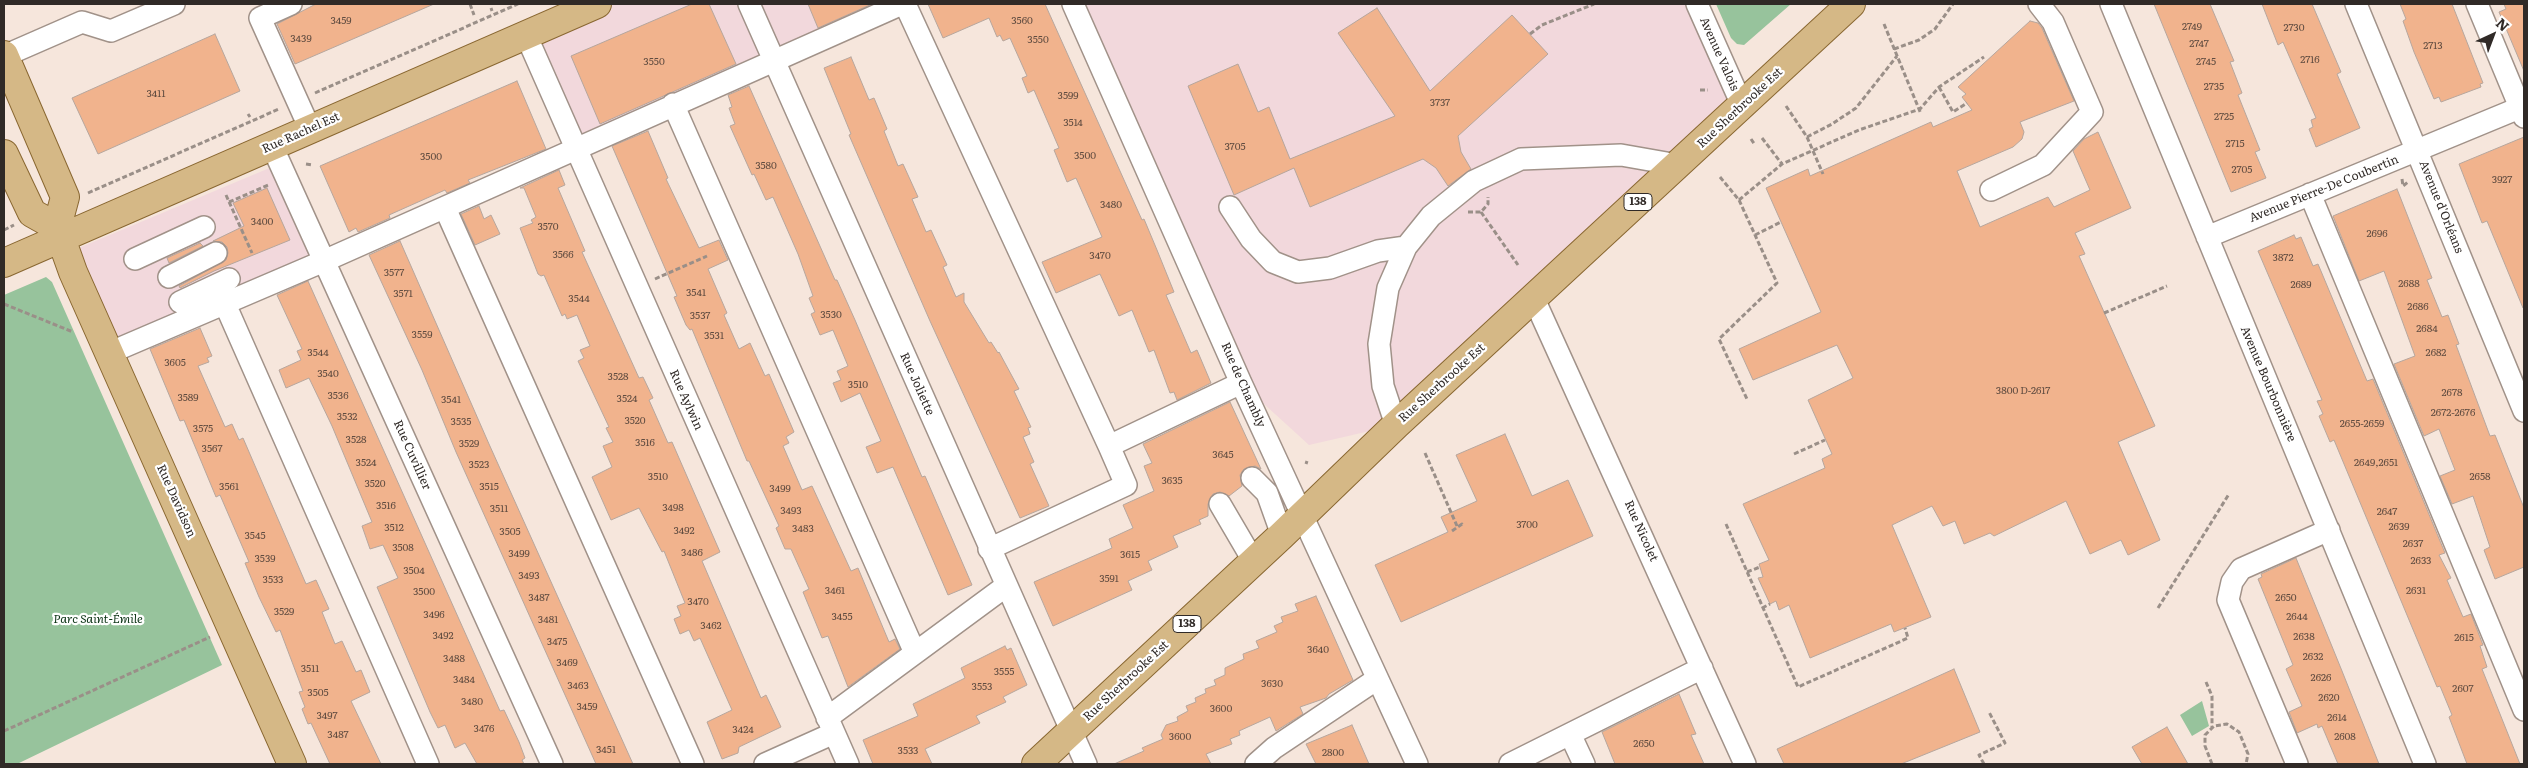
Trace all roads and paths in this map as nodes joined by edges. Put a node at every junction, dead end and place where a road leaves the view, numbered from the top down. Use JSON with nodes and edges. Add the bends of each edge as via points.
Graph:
{"nodes":[{"id":1,"x":174,"y":4,"type":"edge"},
{"id":2,"x":291,"y":4,"type":"edge"},
{"id":3,"x":470,"y":4,"type":"edge"},
{"id":4,"x":518,"y":4,"type":"edge"},
{"id":5,"x":597,"y":4,"type":"edge"},
{"id":6,"x":749,"y":4,"type":"edge"},
{"id":7,"x":904,"y":4,"type":"edge"},
{"id":8,"x":1073,"y":4,"type":"edge"},
{"id":9,"x":1594,"y":4,"type":"edge"},
{"id":10,"x":1697,"y":4,"type":"edge"},
{"id":11,"x":1952,"y":4,"type":"edge"},
{"id":12,"x":2040,"y":4,"type":"edge"},
{"id":13,"x":2112,"y":4,"type":"edge"},
{"id":14,"x":2356,"y":4,"type":"edge"},
{"id":15,"x":2477,"y":4,"type":"edge"},
{"id":16,"x":1849,"y":5,"type":"edge"},
{"id":17,"x":474,"y":15,"type":"dead end"},
{"id":18,"x":1884,"y":24,"type":"dead end"},
{"id":19,"x":1530,"y":34,"type":"dead end"},
{"id":20,"x":526,"y":35,"type":"junction"},
{"id":21,"x":1894,"y":49,"type":"junction"},
{"id":22,"x":4,"y":55,"type":"edge"},
{"id":23,"x":1897,"y":56,"type":"junction"},
{"id":24,"x":1984,"y":57,"type":"dead end"},
{"id":25,"x":773,"y":60,"type":"junction"},
{"id":26,"x":1939,"y":87,"type":"junction"},
{"id":27,"x":1700,"y":90,"type":"dead end"},
{"id":28,"x":1708,"y":90,"type":"dead end"},
{"id":29,"x":297,"y":101,"type":"junction"},
{"id":30,"x":1967,"y":103,"type":"dead end"},
{"id":31,"x":673,"y":104,"type":"junction"},
{"id":32,"x":1742,"y":105,"type":"junction"},
{"id":33,"x":1786,"y":106,"type":"dead end"},
{"id":34,"x":1920,"y":109,"type":"junction"},
{"id":35,"x":2523,"y":110,"type":"edge"},
{"id":36,"x":1921,"y":114,"type":"dead end"},
{"id":37,"x":310,"y":129,"type":"junction"},
{"id":38,"x":1807,"y":137,"type":"junction"},
{"id":39,"x":1762,"y":138,"type":"dead end"},
{"id":40,"x":1751,"y":139,"type":"dead end"},
{"id":41,"x":1756,"y":145,"type":"dead end"},
{"id":42,"x":272,"y":146,"type":"junction"},
{"id":43,"x":575,"y":148,"type":"junction"},
{"id":44,"x":1813,"y":151,"type":"junction"},
{"id":45,"x":2418,"y":151,"type":"junction"},
{"id":46,"x":4,"y":154,"type":"edge"},
{"id":47,"x":306,"y":164,"type":"dead end"},
{"id":48,"x":1782,"y":164,"type":"junction"},
{"id":49,"x":312,"y":165,"type":"dead end"},
{"id":50,"x":1678,"y":165,"type":"junction"},
{"id":51,"x":1823,"y":174,"type":"dead end"},
{"id":52,"x":1720,"y":177,"type":"dead end"},
{"id":53,"x":1991,"y":190,"type":"dead end"},
{"id":54,"x":272,"y":193,"type":"dead end"},
{"id":55,"x":2310,"y":194,"type":"junction"},
{"id":56,"x":226,"y":195,"type":"dead end"},
{"id":57,"x":1739,"y":200,"type":"junction"},
{"id":58,"x":229,"y":202,"type":"junction"},
{"id":59,"x":1488,"y":204,"type":"dead end"},
{"id":60,"x":1230,"y":207,"type":"dead end"},
{"id":61,"x":445,"y":208,"type":"junction"},
{"id":62,"x":1481,"y":212,"type":"junction"},
{"id":63,"x":1472,"y":214,"type":"dead end"},
{"id":64,"x":54,"y":221,"type":"junction"},
{"id":65,"x":1781,"y":222,"type":"dead end"},
{"id":66,"x":204,"y":227,"type":"dead end"},
{"id":67,"x":4,"y":230,"type":"edge"},
{"id":68,"x":1755,"y":235,"type":"junction"},
{"id":69,"x":2207,"y":237,"type":"junction"},
{"id":70,"x":1406,"y":247,"type":"junction"},
{"id":71,"x":252,"y":253,"type":"dead end"},
{"id":72,"x":216,"y":254,"type":"dead end"},
{"id":73,"x":707,"y":256,"type":"dead end"},
{"id":74,"x":135,"y":259,"type":"dead end"},
{"id":75,"x":324,"y":261,"type":"junction"},
{"id":76,"x":4,"y":263,"type":"edge"},
{"id":77,"x":1518,"y":265,"type":"dead end"},
{"id":78,"x":169,"y":277,"type":"dead end"},
{"id":79,"x":229,"y":279,"type":"dead end"},
{"id":80,"x":651,"y":281,"type":"dead end"},
{"id":81,"x":2167,"y":286,"type":"dead end"},
{"id":82,"x":1534,"y":299,"type":"junction"},
{"id":83,"x":180,"y":302,"type":"dead end"},
{"id":84,"x":4,"y":304,"type":"edge"},
{"id":85,"x":225,"y":304,"type":"junction"},
{"id":86,"x":2104,"y":314,"type":"dead end"},
{"id":87,"x":82,"y":336,"type":"dead end"},
{"id":88,"x":109,"y":353,"type":"junction"},
{"id":89,"x":1241,"y":383,"type":"junction"},
{"id":90,"x":1747,"y":399,"type":"dead end"},
{"id":91,"x":2524,"y":412,"type":"edge"},
{"id":92,"x":1396,"y":425,"type":"junction"},
{"id":93,"x":1825,"y":440,"type":"dead end"},
{"id":94,"x":1109,"y":446,"type":"junction"},
{"id":95,"x":1424,"y":453,"type":"dead end"},
{"id":96,"x":1794,"y":454,"type":"dead end"},
{"id":97,"x":1252,"y":478,"type":"dead end"},
{"id":98,"x":2229,"y":494,"type":"dead end"},
{"id":99,"x":1220,"y":504,"type":"dead end"},
{"id":100,"x":1303,"y":515,"type":"junction"},
{"id":101,"x":1726,"y":524,"type":"dead end"},
{"id":102,"x":1457,"y":526,"type":"junction"},
{"id":103,"x":1463,"y":526,"type":"dead end"},
{"id":104,"x":1452,"y":530,"type":"dead end"},
{"id":105,"x":2329,"y":530,"type":"junction"},
{"id":106,"x":1282,"y":535,"type":"junction"},
{"id":107,"x":989,"y":549,"type":"junction"},
{"id":108,"x":1254,"y":562,"type":"junction"},
{"id":109,"x":1760,"y":567,"type":"dead end"},
{"id":110,"x":1747,"y":572,"type":"junction"},
{"id":111,"x":1006,"y":586,"type":"junction"},
{"id":112,"x":1770,"y":604,"type":"dead end"},
{"id":113,"x":1762,"y":608,"type":"junction"},
{"id":114,"x":2158,"y":608,"type":"dead end"},
{"id":115,"x":1905,"y":628,"type":"dead end"},
{"id":116,"x":215,"y":635,"type":"dead end"},
{"id":117,"x":915,"y":653,"type":"junction"},
{"id":118,"x":1702,"y":668,"type":"junction"},
{"id":119,"x":1378,"y":679,"type":"junction"},
{"id":120,"x":2206,"y":682,"type":"dead end"},
{"id":121,"x":2524,"y":710,"type":"edge"},
{"id":122,"x":1989,"y":712,"type":"dead end"},
{"id":123,"x":830,"y":725,"type":"junction"},
{"id":124,"x":2212,"y":728,"type":"junction"},
{"id":125,"x":4,"y":732,"type":"edge"},
{"id":126,"x":1072,"y":732,"type":"junction"},
{"id":127,"x":1570,"y":734,"type":"junction"},
{"id":128,"x":292,"y":764,"type":"edge"},
{"id":129,"x":428,"y":764,"type":"edge"},
{"id":130,"x":552,"y":764,"type":"edge"},
{"id":131,"x":693,"y":764,"type":"edge"},
{"id":132,"x":765,"y":764,"type":"edge"},
{"id":133,"x":848,"y":764,"type":"edge"},
{"id":134,"x":1036,"y":764,"type":"edge"},
{"id":135,"x":1086,"y":764,"type":"edge"},
{"id":136,"x":1256,"y":764,"type":"edge"},
{"id":137,"x":1417,"y":764,"type":"edge"},
{"id":138,"x":1510,"y":764,"type":"edge"},
{"id":139,"x":1584,"y":764,"type":"edge"},
{"id":140,"x":1745,"y":764,"type":"edge"},
{"id":141,"x":1984,"y":764,"type":"edge"},
{"id":142,"x":2212,"y":764,"type":"edge"},
{"id":143,"x":2246,"y":764,"type":"edge"},
{"id":144,"x":2297,"y":764,"type":"edge"},
{"id":145,"x":2425,"y":764,"type":"edge"}],
"edges":[{"from":1,"to":22,"type":"street","via":[[112,32],[82,22]]},
{"from":2,"to":29,"type":"street","via":[[260,18]]},
{"from":3,"to":17,"type":"path"},
{"from":4,"to":29,"type":"path"},
{"from":5,"to":20,"type":"main road","name":"Rue Rachel Est"},
{"from":6,"to":25,"type":"street","name":"Rue Joliette"},
{"from":7,"to":25,"type":"street"},
{"from":7,"to":94,"type":"street"},
{"from":8,"to":89,"type":"street","name":"Rue de Chambly"},
{"from":9,"to":19,"type":"path","via":[[1542,25]]},
{"from":10,"to":32,"type":"street","name":"Avenue Valois"},
{"from":11,"to":21,"type":"path","via":[[1934,29],[1919,40]]},
{"from":12,"to":53,"type":"street","via":[[2053,22],[2092,112],[2043,165]]},
{"from":13,"to":69,"type":"street","name":"Avenue Bourbonnière"},
{"from":14,"to":45,"type":"street","name":"Avenue d'Orléans"},
{"from":15,"to":35,"type":"street"},
{"from":16,"to":32,"type":"main road","name":"Rue Sherbrooke Est","number":"138"},
{"from":18,"to":21,"type":"path"},
{"from":20,"to":37,"type":"main road","name":"Rue Rachel Est"},
{"from":20,"to":43,"type":"street","name":"Rue Aylwin"},
{"from":21,"to":23,"type":"path"},
{"from":22,"to":64,"type":"main road","via":[[65,196]]},
{"from":23,"to":34,"type":"path"},
{"from":23,"to":38,"type":"path","via":[[1856,108]]},
{"from":24,"to":26,"type":"path"},
{"from":25,"to":31,"type":"street"},
{"from":25,"to":107,"type":"street","name":"Rue Joliette"},
{"from":26,"to":30,"type":"path","via":[[1953,112]]},
{"from":26,"to":34,"type":"path"},
{"from":27,"to":28,"type":"path"},
{"from":29,"to":37,"type":"street"},
{"from":29,"to":64,"type":"path"},
{"from":31,"to":43,"type":"street"},
{"from":31,"to":117,"type":"street"},
{"from":32,"to":50,"type":"main road","name":"Rue Sherbrooke Est","number":"138"},
{"from":33,"to":38,"type":"path"},
{"from":34,"to":36,"type":"path"},
{"from":34,"to":44,"type":"path","via":[[1859,130]]},
{"from":35,"to":45,"type":"street","name":"Avenue Pierre-De Coubertin"},
{"from":37,"to":42,"type":"main road","name":"Rue Rachel Est"},
{"from":38,"to":44,"type":"path"},
{"from":39,"to":48,"type":"path"},
{"from":40,"to":41,"type":"path"},
{"from":42,"to":64,"type":"main road","name":"Rue Rachel Est"},
{"from":42,"to":75,"type":"street","name":"Rue Cuvillier"},
{"from":43,"to":61,"type":"street"},
{"from":43,"to":123,"type":"street","name":"Rue Aylwin"},
{"from":44,"to":48,"type":"path"},
{"from":44,"to":51,"type":"path"},
{"from":45,"to":55,"type":"street","name":"Avenue Pierre-De Coubertin"},
{"from":45,"to":91,"type":"street","name":"Avenue d'Orléans"},
{"from":46,"to":64,"type":"main road","via":[[30,209]]},
{"from":47,"to":49,"type":"path"},
{"from":48,"to":57,"type":"path"},
{"from":50,"to":70,"type":"street","via":[[1621,155],[1521,159],[1474,181],[1431,216]]},
{"from":50,"to":82,"type":"main road","name":"Rue Sherbrooke Est","number":"138"},
{"from":52,"to":57,"type":"path"},
{"from":54,"to":58,"type":"path","via":[[268,185]]},
{"from":55,"to":69,"type":"street","name":"Avenue Pierre-De Coubertin"},
{"from":55,"to":121,"type":"street"},
{"from":56,"to":58,"type":"path"},
{"from":57,"to":68,"type":"path"},
{"from":58,"to":71,"type":"path"},
{"from":59,"to":62,"type":"path"},
{"from":60,"to":70,"type":"street","via":[[1251,239],[1274,262],[1298,272],[1330,268],[1378,251]]},
{"from":61,"to":75,"type":"street"},
{"from":61,"to":131,"type":"street"},
{"from":62,"to":63,"type":"path"},
{"from":62,"to":77,"type":"path"},
{"from":64,"to":67,"type":"path"},
{"from":64,"to":76,"type":"main road","name":"Rue Rachel Est"},
{"from":64,"to":88,"type":"main road","name":"Rue Davidson"},
{"from":65,"to":68,"type":"path"},
{"from":66,"to":74,"type":"street"},
{"from":68,"to":90,"type":"path","via":[[1776,283],[1719,339]]},
{"from":69,"to":105,"type":"street","name":"Avenue Bourbonnière"},
{"from":70,"to":92,"type":"street","via":[[1388,288],[1379,344],[1383,386]]},
{"from":72,"to":78,"type":"street"},
{"from":73,"to":80,"type":"path"},
{"from":75,"to":85,"type":"street"},
{"from":75,"to":130,"type":"street","name":"Rue Cuvillier"},
{"from":79,"to":83,"type":"street"},
{"from":81,"to":86,"type":"path"},
{"from":82,"to":92,"type":"main road","name":"Rue Sherbrooke Est","number":"138"},
{"from":82,"to":118,"type":"street","name":"Rue Nicolet"},
{"from":84,"to":87,"type":"path"},
{"from":85,"to":88,"type":"street"},
{"from":85,"to":129,"type":"street"},
{"from":88,"to":128,"type":"main road","name":"Rue Davidson"},
{"from":89,"to":94,"type":"street"},
{"from":89,"to":100,"type":"street","name":"Rue de Chambly"},
{"from":92,"to":100,"type":"main road","name":"Rue Sherbrooke Est","number":"138"},
{"from":93,"to":96,"type":"path"},
{"from":94,"to":107,"type":"street","via":[[1126,485]]},
{"from":95,"to":102,"type":"path"},
{"from":97,"to":106,"type":"street","via":[[1267,493]]},
{"from":98,"to":114,"type":"path"},
{"from":99,"to":108,"type":"street"},
{"from":100,"to":106,"type":"main road","name":"Rue Sherbrooke Est","number":"138"},
{"from":100,"to":119,"type":"street","name":"Rue de Chambly"},
{"from":101,"to":110,"type":"path"},
{"from":102,"to":103,"type":"path"},
{"from":102,"to":104,"type":"path"},
{"from":105,"to":144,"type":"street","via":[[2241,569],[2232,582],[2228,600]]},
{"from":105,"to":145,"type":"street","name":"Avenue Bourbonnière"},
{"from":106,"to":108,"type":"main road","name":"Rue Sherbrooke Est","number":"138"},
{"from":107,"to":111,"type":"street","name":"Rue Joliette"},
{"from":108,"to":126,"type":"main road","name":"Rue Sherbrooke Est","number":"138"},
{"from":109,"to":110,"type":"path"},
{"from":110,"to":113,"type":"path"},
{"from":111,"to":117,"type":"street"},
{"from":111,"to":126,"type":"street","name":"Rue Joliette"},
{"from":112,"to":113,"type":"path"},
{"from":113,"to":115,"type":"path","via":[[1798,687],[1908,638]]},
{"from":116,"to":125,"type":"path"},
{"from":117,"to":123,"type":"street"},
{"from":118,"to":127,"type":"street"},
{"from":118,"to":140,"type":"street","name":"Rue Nicolet"},
{"from":119,"to":136,"type":"street","via":[[1274,748]]},
{"from":119,"to":137,"type":"street","name":"Rue de Chambly"},
{"from":120,"to":124,"type":"path","via":[[2212,696]]},
{"from":122,"to":141,"type":"path","via":[[2004,743],[1979,755]]},
{"from":123,"to":132,"type":"street"},
{"from":123,"to":133,"type":"street","name":"Rue Aylwin"},
{"from":124,"to":142,"type":"path","via":[[2205,735]]},
{"from":124,"to":143,"type":"path","via":[[2220,724],[2235,727],[2248,754]]},
{"from":126,"to":134,"type":"main road","name":"Rue Sherbrooke Est","number":"138"},
{"from":126,"to":135,"type":"street","name":"Rue Joliette"},
{"from":127,"to":138,"type":"street"},
{"from":127,"to":139,"type":"street"}]}
